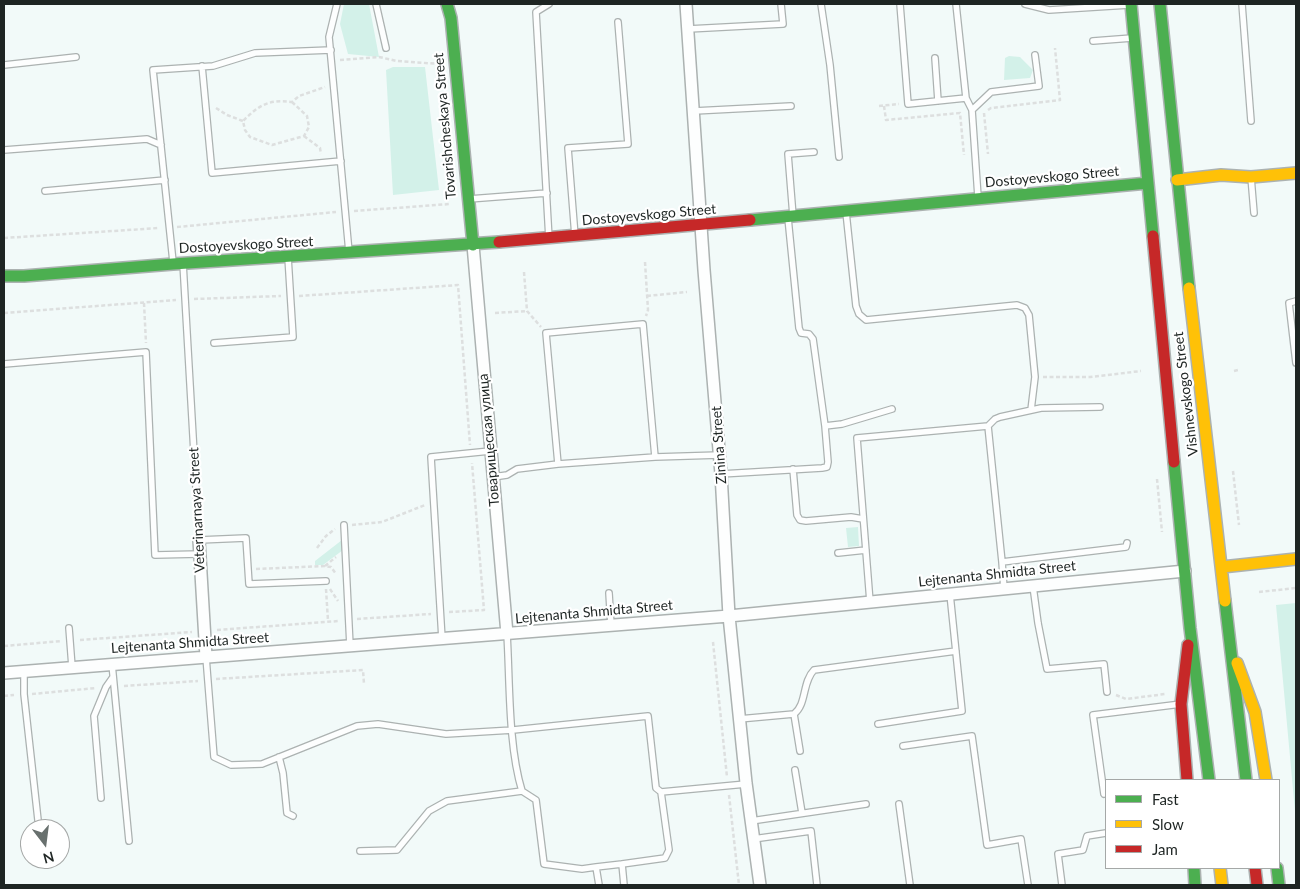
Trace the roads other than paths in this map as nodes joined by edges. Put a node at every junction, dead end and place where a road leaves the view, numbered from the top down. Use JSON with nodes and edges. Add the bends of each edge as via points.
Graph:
{"nodes":[{"id":1,"x":337,"y":4,"type":"edge"},
{"id":2,"x":376,"y":4,"type":"edge"},
{"id":3,"x":447,"y":4,"type":"edge"},
{"id":4,"x":549,"y":4,"type":"edge"},
{"id":5,"x":686,"y":4,"type":"edge"},
{"id":6,"x":781,"y":4,"type":"edge"},
{"id":7,"x":821,"y":4,"type":"edge"},
{"id":8,"x":900,"y":4,"type":"edge"},
{"id":9,"x":956,"y":4,"type":"edge"},
{"id":10,"x":1025,"y":4,"type":"edge"},
{"id":11,"x":1131,"y":4,"type":"edge"},
{"id":12,"x":1160,"y":4,"type":"edge"},
{"id":13,"x":1242,"y":4,"type":"edge"},
{"id":14,"x":618,"y":22,"type":"dead end"},
{"id":15,"x":688,"y":29,"type":"junction"},
{"id":16,"x":1134,"y":37,"type":"junction"},
{"id":17,"x":1093,"y":41,"type":"dead end"},
{"id":18,"x":386,"y":48,"type":"dead end"},
{"id":19,"x":331,"y":50,"type":"junction"},
{"id":20,"x":1035,"y":55,"type":"dead end"},
{"id":21,"x":76,"y":57,"type":"dead end"},
{"id":22,"x":935,"y":58,"type":"dead end"},
{"id":23,"x":4,"y":66,"type":"edge"},
{"id":24,"x":202,"y":66,"type":"junction"},
{"id":25,"x":966,"y":98,"type":"junction"},
{"id":26,"x":938,"y":101,"type":"junction"},
{"id":27,"x":791,"y":106,"type":"dead end"},
{"id":28,"x":972,"y":110,"type":"junction"},
{"id":29,"x":694,"y":111,"type":"junction"},
{"id":30,"x":1251,"y":121,"type":"dead end"},
{"id":31,"x":161,"y":145,"type":"junction"},
{"id":32,"x":4,"y":150,"type":"edge"},
{"id":33,"x":814,"y":152,"type":"dead end"},
{"id":34,"x":839,"y":157,"type":"dead end"},
{"id":35,"x":341,"y":161,"type":"junction"},
{"id":36,"x":1296,"y":173,"type":"edge"},
{"id":37,"x":1251,"y":177,"type":"junction"},
{"id":38,"x":164,"y":180,"type":"junction"},
{"id":39,"x":1162,"y":181,"type":"junction"},
{"id":40,"x":45,"y":191,"type":"dead end"},
{"id":41,"x":547,"y":193,"type":"junction"},
{"id":42,"x":467,"y":199,"type":"junction"},
{"id":43,"x":978,"y":199,"type":"junction"},
{"id":44,"x":846,"y":212,"type":"junction"},
{"id":45,"x":1254,"y":213,"type":"dead end"},
{"id":46,"x":790,"y":217,"type":"junction"},
{"id":47,"x":702,"y":226,"type":"junction"},
{"id":48,"x":575,"y":236,"type":"junction"},
{"id":49,"x":550,"y":239,"type":"junction"},
{"id":50,"x":473,"y":245,"type":"junction"},
{"id":51,"x":349,"y":254,"type":"junction"},
{"id":52,"x":288,"y":257,"type":"junction"},
{"id":53,"x":178,"y":264,"type":"junction"},
{"id":54,"x":4,"y":276,"type":"edge"},
{"id":55,"x":1296,"y":301,"type":"edge"},
{"id":56,"x":214,"y":343,"type":"dead end"},
{"id":57,"x":1296,"y":363,"type":"edge"},
{"id":58,"x":4,"y":364,"type":"edge"},
{"id":59,"x":892,"y":408,"type":"dead end"},
{"id":60,"x":1100,"y":408,"type":"dead end"},
{"id":61,"x":1031,"y":410,"type":"junction"},
{"id":62,"x":825,"y":426,"type":"junction"},
{"id":63,"x":988,"y":426,"type":"junction"},
{"id":64,"x":490,"y":451,"type":"junction"},
{"id":65,"x":720,"y":455,"type":"junction"},
{"id":66,"x":655,"y":457,"type":"junction"},
{"id":67,"x":558,"y":464,"type":"junction"},
{"id":68,"x":793,"y":469,"type":"junction"},
{"id":69,"x":721,"y":474,"type":"junction"},
{"id":70,"x":493,"y":476,"type":"junction"},
{"id":71,"x":863,"y":519,"type":"junction"},
{"id":72,"x":344,"y":525,"type":"road end"},
{"id":73,"x":199,"y":540,"type":"junction"},
{"id":74,"x":1127,"y":543,"type":"dead end"},
{"id":75,"x":866,"y":550,"type":"junction"},
{"id":76,"x":838,"y":553,"type":"dead end"},
{"id":77,"x":200,"y":554,"type":"junction"},
{"id":78,"x":1296,"y":559,"type":"edge"},
{"id":79,"x":1002,"y":562,"type":"junction"},
{"id":80,"x":1222,"y":567,"type":"junction"},
{"id":81,"x":1185,"y":571,"type":"junction"},
{"id":82,"x":326,"y":581,"type":"road end"},
{"id":83,"x":1033,"y":586,"type":"junction"},
{"id":84,"x":1004,"y":589,"type":"junction"},
{"id":85,"x":609,"y":593,"type":"dead end"},
{"id":86,"x":950,"y":594,"type":"junction"},
{"id":87,"x":870,"y":602,"type":"junction"},
{"id":88,"x":729,"y":616,"type":"junction"},
{"id":89,"x":611,"y":626,"type":"junction"},
{"id":90,"x":70,"y":628,"type":"dead end"},
{"id":91,"x":1190,"y":628,"type":"junction"},
{"id":92,"x":507,"y":634,"type":"junction"},
{"id":93,"x":442,"y":639,"type":"junction"},
{"id":94,"x":350,"y":646,"type":"junction"},
{"id":95,"x":956,"y":650,"type":"junction"},
{"id":96,"x":1232,"y":651,"type":"junction"},
{"id":97,"x":206,"y":657,"type":"junction"},
{"id":98,"x":112,"y":664,"type":"junction"},
{"id":99,"x":72,"y":667,"type":"junction"},
{"id":100,"x":24,"y":671,"type":"junction"},
{"id":101,"x":4,"y":673,"type":"edge"},
{"id":102,"x":114,"y":677,"type":"junction"},
{"id":103,"x":1107,"y":692,"type":"road end"},
{"id":104,"x":1180,"y":704,"type":"junction"},
{"id":105,"x":794,"y":714,"type":"junction"},
{"id":106,"x":739,"y":719,"type":"junction"},
{"id":107,"x":878,"y":724,"type":"dead end"},
{"id":108,"x":513,"y":730,"type":"junction"},
{"id":109,"x":903,"y":746,"type":"dead end"},
{"id":110,"x":800,"y":751,"type":"dead end"},
{"id":111,"x":280,"y":757,"type":"junction"},
{"id":112,"x":795,"y":770,"type":"dead end"},
{"id":113,"x":1187,"y":779,"type":"edge"},
{"id":114,"x":1209,"y":779,"type":"edge"},
{"id":115,"x":1246,"y":779,"type":"edge"},
{"id":116,"x":1266,"y":779,"type":"edge"},
{"id":117,"x":746,"y":784,"type":"junction"},
{"id":118,"x":522,"y":791,"type":"junction"},
{"id":119,"x":661,"y":792,"type":"junction"},
{"id":120,"x":1105,"y":794,"type":"edge"},
{"id":121,"x":101,"y":798,"type":"dead end"},
{"id":122,"x":866,"y":804,"type":"dead end"},
{"id":123,"x":899,"y":804,"type":"dead end"},
{"id":124,"x":802,"y":813,"type":"junction"},
{"id":125,"x":293,"y":816,"type":"dead end"},
{"id":126,"x":38,"y":819,"type":"edge"},
{"id":127,"x":751,"y":821,"type":"junction"},
{"id":128,"x":1105,"y":833,"type":"edge"},
{"id":129,"x":754,"y":839,"type":"junction"},
{"id":130,"x":129,"y":841,"type":"dead end"},
{"id":131,"x":360,"y":851,"type":"dead end"},
{"id":132,"x":622,"y":864,"type":"junction"},
{"id":133,"x":596,"y":867,"type":"junction"},
{"id":134,"x":1194,"y":869,"type":"edge"},
{"id":135,"x":1220,"y":869,"type":"edge"},
{"id":136,"x":1255,"y":869,"type":"edge"},
{"id":137,"x":1277,"y":869,"type":"edge"},
{"id":138,"x":599,"y":885,"type":"edge"},
{"id":139,"x":624,"y":885,"type":"edge"},
{"id":140,"x":760,"y":885,"type":"edge"},
{"id":141,"x":817,"y":885,"type":"edge"},
{"id":142,"x":910,"y":885,"type":"edge"},
{"id":143,"x":1028,"y":885,"type":"edge"},
{"id":144,"x":1062,"y":885,"type":"edge"},
{"id":145,"x":1195,"y":885,"type":"edge"},
{"id":146,"x":1222,"y":885,"type":"edge"},
{"id":147,"x":1257,"y":885,"type":"edge"},
{"id":148,"x":1279,"y":885,"type":"edge"}],
"edges":[{"from":1,"to":19,"type":"lane","via":[[329,37]]},
{"from":2,"to":18,"type":"lane"},
{"from":3,"to":42,"type":"main road","name":"Tovarishcheskaya Street","via":[[451,18]]},
{"from":4,"to":41,"type":"lane","via":[[536,12]]},
{"from":5,"to":15,"type":"street","name":"Zinina Street"},
{"from":6,"to":15,"type":"lane","via":[[782,24]]},
{"from":7,"to":34,"type":"lane"},
{"from":8,"to":26,"type":"lane","via":[[908,104]]},
{"from":9,"to":25,"type":"lane"},
{"from":10,"to":11,"type":"lane","via":[[1049,10]]},
{"from":11,"to":16,"type":"main road","name":"Vishnevskogo Street"},
{"from":12,"to":39,"type":"main road","name":"Vishnevskogo Street"},
{"from":13,"to":30,"type":"lane"},
{"from":14,"to":48,"type":"lane","via":[[628,144],[568,148]]},
{"from":15,"to":29,"type":"street","name":"Zinina Street"},
{"from":16,"to":17,"type":"lane"},
{"from":16,"to":39,"type":"main road","name":"Vishnevskogo Street"},
{"from":19,"to":24,"type":"lane","via":[[255,53],[213,66]]},
{"from":19,"to":35,"type":"lane"},
{"from":20,"to":28,"type":"lane","via":[[1038,86],[991,92]]},
{"from":21,"to":23,"type":"lane"},
{"from":22,"to":26,"type":"lane"},
{"from":24,"to":31,"type":"lane","name":"Veterinarnaya Street","via":[[153,70]]},
{"from":24,"to":35,"type":"lane","via":[[212,173]]},
{"from":25,"to":26,"type":"lane"},
{"from":25,"to":28,"type":"lane"},
{"from":27,"to":29,"type":"lane"},
{"from":28,"to":43,"type":"lane"},
{"from":29,"to":47,"type":"street","name":"Zinina Street"},
{"from":31,"to":32,"type":"lane","via":[[147,139]]},
{"from":31,"to":38,"type":"lane","name":"Veterinarnaya Street"},
{"from":33,"to":46,"type":"lane","via":[[788,154]]},
{"from":35,"to":51,"type":"lane"},
{"from":36,"to":37,"type":"main road","name":"Dostoyevskogo Street"},
{"from":37,"to":39,"type":"main road","name":"Dostoyevskogo Street","via":[[1221,175]]},
{"from":37,"to":45,"type":"lane"},
{"from":38,"to":40,"type":"lane"},
{"from":38,"to":53,"type":"lane","name":"Veterinarnaya Street"},
{"from":39,"to":43,"type":"main road","name":"Dostoyevskogo Street"},
{"from":39,"to":80,"type":"main road","name":"Vishnevskogo Street"},
{"from":39,"to":81,"type":"main road","name":"Vishnevskogo Street"},
{"from":41,"to":42,"type":"lane"},
{"from":41,"to":49,"type":"lane"},
{"from":42,"to":50,"type":"main road","name":"Tovarishcheskaya Street"},
{"from":43,"to":44,"type":"main road","name":"Dostoyevskogo Street"},
{"from":44,"to":46,"type":"main road","name":"Dostoyevskogo Street"},
{"from":44,"to":61,"type":"lane","via":[[856,306],[862,317],[872,320],[1025,308],[1029,315],[1035,377]]},
{"from":46,"to":47,"type":"main road","name":"Dostoyevskogo Street"},
{"from":46,"to":62,"type":"lane","via":[[799,328],[801,333],[809,334],[813,339]]},
{"from":47,"to":48,"type":"main road","name":"Dostoyevskogo Street"},
{"from":47,"to":65,"type":"street","name":"Zinina Street"},
{"from":48,"to":49,"type":"main road","name":"Dostoyevskogo Street"},
{"from":49,"to":50,"type":"main road","name":"Dostoyevskogo Street"},
{"from":50,"to":51,"type":"main road","name":"Dostoyevskogo Street"},
{"from":50,"to":64,"type":"street","name":"Товарищеская улица"},
{"from":51,"to":52,"type":"main road","name":"Dostoyevskogo Street"},
{"from":52,"to":53,"type":"main road","name":"Dostoyevskogo Street"},
{"from":52,"to":56,"type":"lane","via":[[293,337]]},
{"from":53,"to":54,"type":"main road","name":"Dostoyevskogo Street"},
{"from":53,"to":73,"type":"lane","name":"Veterinarnaya Street","via":[[185,300]]},
{"from":55,"to":57,"type":"lane","via":[[1289,303]]},
{"from":58,"to":77,"type":"lane","via":[[146,352],[155,555]]},
{"from":59,"to":62,"type":"lane"},
{"from":60,"to":61,"type":"lane"},
{"from":61,"to":63,"type":"lane","via":[[995,419]]},
{"from":62,"to":68,"type":"lane","via":[[827,467]]},
{"from":63,"to":71,"type":"lane","via":[[857,438]]},
{"from":63,"to":79,"type":"lane"},
{"from":64,"to":70,"type":"street","name":"Товарищеская улица"},
{"from":64,"to":93,"type":"lane","via":[[431,457]]},
{"from":65,"to":66,"type":"lane"},
{"from":65,"to":69,"type":"street","name":"Zinina Street"},
{"from":66,"to":67,"type":"lane"},
{"from":66,"to":67,"type":"lane","via":[[643,324],[546,334]]},
{"from":67,"to":70,"type":"lane","via":[[517,469],[507,475]]},
{"from":68,"to":69,"type":"lane"},
{"from":68,"to":71,"type":"lane","via":[[800,520]]},
{"from":69,"to":88,"type":"street","name":"Zinina Street"},
{"from":70,"to":92,"type":"street","name":"Товарищеская улица"},
{"from":71,"to":75,"type":"lane"},
{"from":72,"to":94,"type":"lane"},
{"from":73,"to":77,"type":"street","name":"Veterinarnaya Street"},
{"from":73,"to":82,"type":"lane","via":[[246,538],[248,584]]},
{"from":74,"to":79,"type":"lane","via":[[1126,547]]},
{"from":75,"to":76,"type":"lane"},
{"from":75,"to":87,"type":"lane"},
{"from":77,"to":97,"type":"street","name":"Veterinarnaya Street"},
{"from":78,"to":80,"type":"main road"},
{"from":79,"to":84,"type":"lane"},
{"from":80,"to":96,"type":"main road","name":"Vishnevskogo Street"},
{"from":81,"to":83,"type":"street","name":"Lejtenanta Shmidta Street"},
{"from":81,"to":91,"type":"main road","name":"Vishnevskogo Street"},
{"from":83,"to":84,"type":"street","name":"Lejtenanta Shmidta Street"},
{"from":83,"to":103,"type":"lane","via":[[1047,669],[1104,664]]},
{"from":84,"to":86,"type":"street","name":"Lejtenanta Shmidta Street"},
{"from":85,"to":89,"type":"lane"},
{"from":86,"to":87,"type":"street","name":"Lejtenanta Shmidta Street"},
{"from":86,"to":95,"type":"lane"},
{"from":87,"to":88,"type":"street","name":"Lejtenanta Shmidta Street"},
{"from":88,"to":89,"type":"street","name":"Lejtenanta Shmidta Street"},
{"from":88,"to":106,"type":"street","name":"Zinina Street"},
{"from":89,"to":92,"type":"street","name":"Lejtenanta Shmidta Street"},
{"from":90,"to":99,"type":"lane"},
{"from":91,"to":104,"type":"main road"},
{"from":91,"to":114,"type":"main road","name":"Vishnevskogo Street"},
{"from":92,"to":93,"type":"street","name":"Lejtenanta Shmidta Street"},
{"from":92,"to":108,"type":"lane"},
{"from":93,"to":94,"type":"street","name":"Lejtenanta Shmidta Street"},
{"from":94,"to":97,"type":"street","name":"Lejtenanta Shmidta Street"},
{"from":95,"to":105,"type":"lane","via":[[814,670],[808,675],[799,710]]},
{"from":95,"to":107,"type":"lane","via":[[962,711]]},
{"from":96,"to":115,"type":"main road","name":"Vishnevskogo Street"},
{"from":96,"to":116,"type":"main road","via":[[1255,712]]},
{"from":97,"to":98,"type":"street","name":"Lejtenanta Shmidta Street"},
{"from":97,"to":111,"type":"lane","name":"Veterinarnaya Street","via":[[214,757],[231,765],[262,764]]},
{"from":98,"to":99,"type":"street","name":"Lejtenanta Shmidta Street"},
{"from":98,"to":102,"type":"lane"},
{"from":99,"to":100,"type":"street","name":"Lejtenanta Shmidta Street"},
{"from":100,"to":101,"type":"street","name":"Lejtenanta Shmidta Street"},
{"from":100,"to":126,"type":"lane"},
{"from":102,"to":121,"type":"lane","via":[[106,687],[94,716]]},
{"from":102,"to":130,"type":"lane"},
{"from":104,"to":113,"type":"main road"},
{"from":104,"to":120,"type":"lane","via":[[1093,716]]},
{"from":105,"to":106,"type":"lane"},
{"from":105,"to":110,"type":"lane"},
{"from":106,"to":117,"type":"street","name":"Zinina Street"},
{"from":108,"to":111,"type":"lane","via":[[446,734],[378,724],[357,726]]},
{"from":108,"to":118,"type":"lane"},
{"from":108,"to":119,"type":"lane","via":[[648,716],[656,788]]},
{"from":109,"to":143,"type":"lane","via":[[972,736],[987,845],[1021,839]]},
{"from":111,"to":125,"type":"lane","via":[[287,813]]},
{"from":112,"to":124,"type":"lane"},
{"from":117,"to":119,"type":"lane"},
{"from":117,"to":127,"type":"street","name":"Zinina Street"},
{"from":118,"to":131,"type":"lane","via":[[447,801],[429,811],[397,850]]},
{"from":118,"to":133,"type":"lane","via":[[536,800],[544,864],[582,869]]},
{"from":119,"to":132,"type":"lane","via":[[669,850],[665,858]]},
{"from":122,"to":124,"type":"lane"},
{"from":123,"to":142,"type":"lane"},
{"from":124,"to":127,"type":"lane"},
{"from":127,"to":129,"type":"street","name":"Zinina Street"},
{"from":128,"to":144,"type":"lane","via":[[1087,836],[1083,850],[1058,854]]},
{"from":129,"to":140,"type":"street","name":"Zinina Street"},
{"from":129,"to":141,"type":"lane","via":[[811,831]]},
{"from":132,"to":133,"type":"lane"},
{"from":132,"to":139,"type":"lane"},
{"from":133,"to":138,"type":"lane"},
{"from":134,"to":145,"type":"main road"},
{"from":135,"to":146,"type":"main road"},
{"from":136,"to":147,"type":"main road"},
{"from":137,"to":148,"type":"main road"}]}
